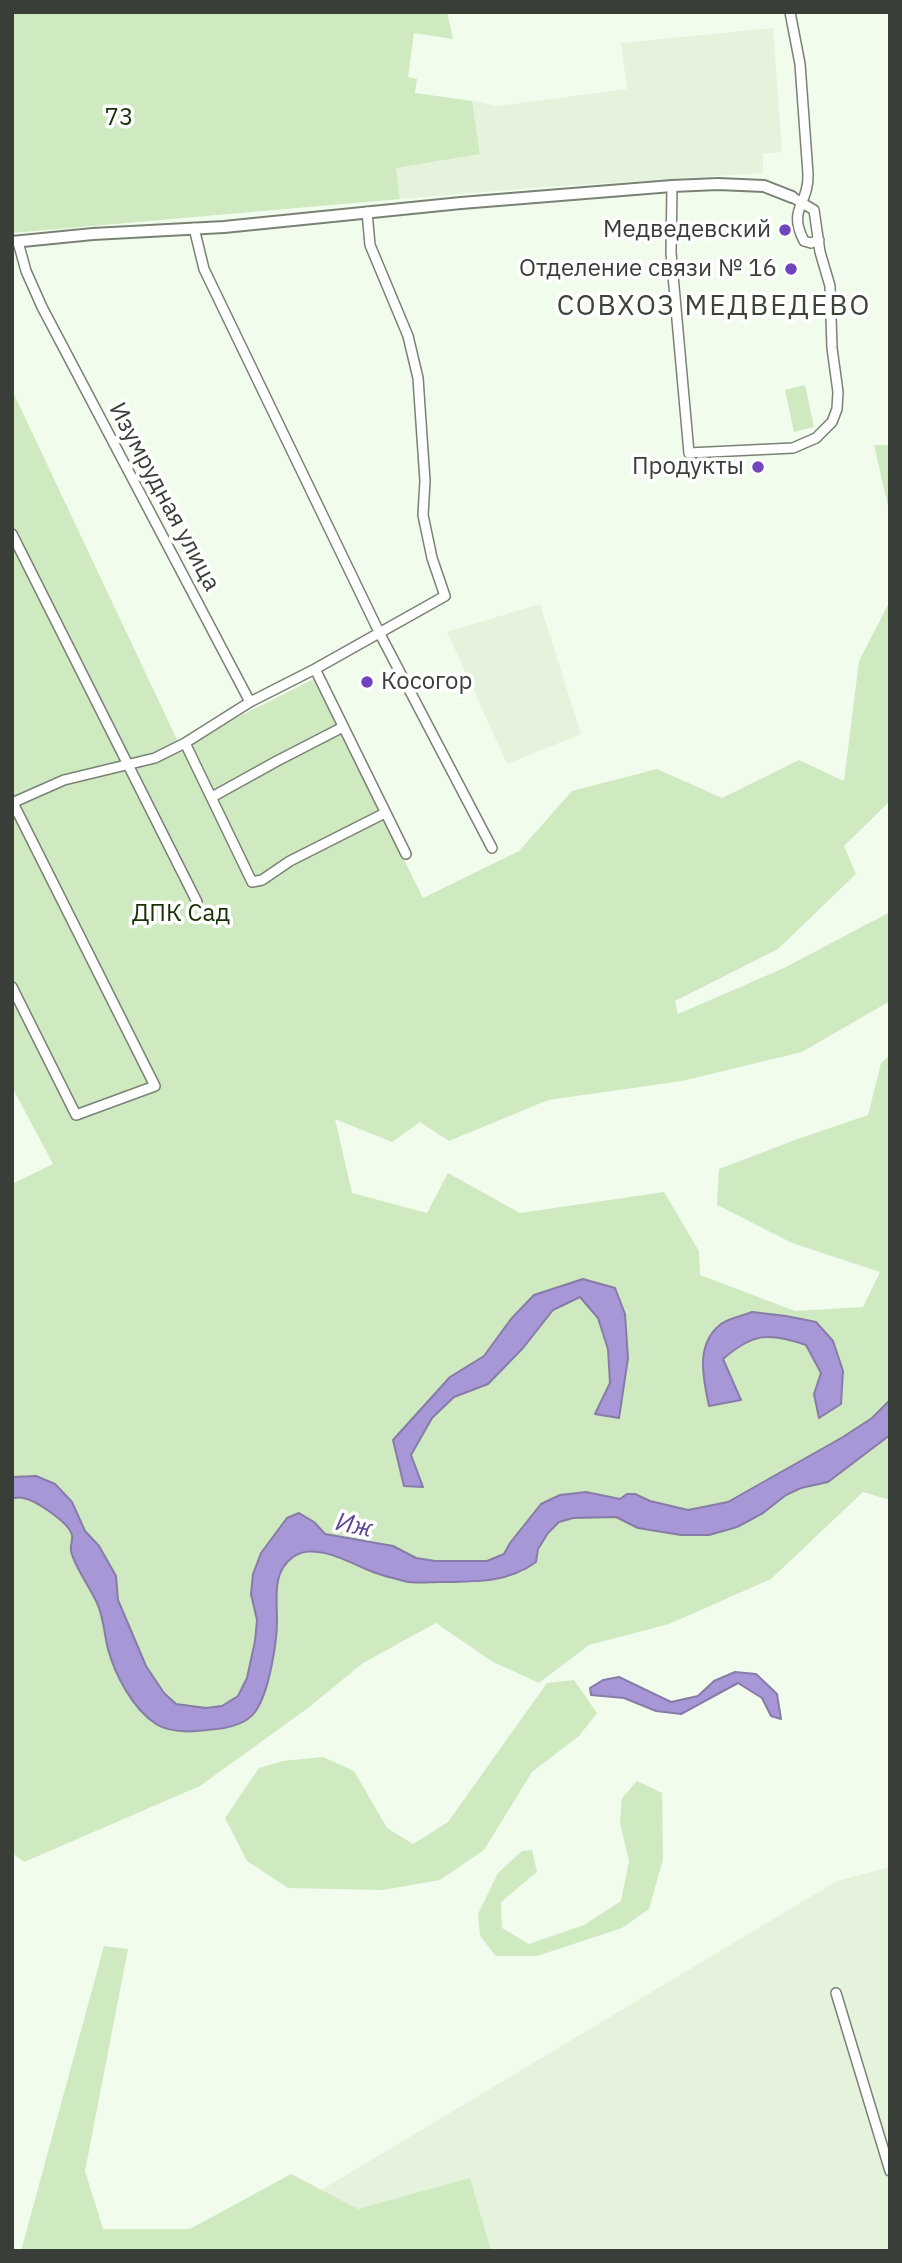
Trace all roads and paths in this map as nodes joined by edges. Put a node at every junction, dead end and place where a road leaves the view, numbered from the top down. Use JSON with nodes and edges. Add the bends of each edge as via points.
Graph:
{"nodes":[{"id":1,"x":790,"y":12,"type":"edge"},
{"id":2,"x":672,"y":186,"type":"junction"},
{"id":3,"x":797,"y":199,"type":"junction"},
{"id":4,"x":367,"y":212,"type":"junction"},
{"id":5,"x":194,"y":228,"type":"junction"},
{"id":6,"x":819,"y":240,"type":"junction"},
{"id":7,"x":15,"y":242,"type":"edge"},
{"id":8,"x":12,"y":534,"type":"edge"},
{"id":9,"x":380,"y":634,"type":"junction"},
{"id":10,"x":316,"y":669,"type":"junction"},
{"id":11,"x":250,"y":702,"type":"junction"},
{"id":12,"x":343,"y":727,"type":"junction"},
{"id":13,"x":185,"y":743,"type":"junction"},
{"id":14,"x":129,"y":763,"type":"junction"},
{"id":15,"x":212,"y":797,"type":"junction"},
{"id":16,"x":12,"y":802,"type":"edge"},
{"id":17,"x":385,"y":813,"type":"junction"},
{"id":18,"x":492,"y":848,"type":"dead end"},
{"id":19,"x":406,"y":854,"type":"dead end"},
{"id":20,"x":197,"y":902,"type":"dead end"},
{"id":21,"x":12,"y":987,"type":"edge"},
{"id":22,"x":836,"y":1993,"type":"dead end"},
{"id":23,"x":890,"y":2171,"type":"edge"}],
"edges":[{"from":1,"to":3,"type":"street","via":[[800,64],[808,174],[808,189]]},
{"from":2,"to":3,"type":"street","via":[[764,186]]},
{"from":2,"to":4,"type":"street"},
{"from":2,"to":6,"type":"street","via":[[671,253],[690,453],[793,447],[816,438],[832,422],[838,393],[830,286]]},
{"from":3,"to":6,"type":"street","via":[[814,210]]},
{"from":3,"to":6,"type":"street","via":[[796,217],[804,241]]},
{"from":4,"to":5,"type":"street"},
{"from":4,"to":9,"type":"street","via":[[370,245],[408,335],[418,378],[423,515],[445,596]]},
{"from":5,"to":7,"type":"street"},
{"from":5,"to":9,"type":"street","via":[[204,269]]},
{"from":7,"to":11,"type":"street","name":"Изумрудная улица","via":[[42,307]]},
{"from":8,"to":14,"type":"street"},
{"from":9,"to":10,"type":"street"},
{"from":9,"to":18,"type":"street"},
{"from":10,"to":11,"type":"street"},
{"from":10,"to":12,"type":"street"},
{"from":11,"to":13,"type":"street"},
{"from":12,"to":15,"type":"street"},
{"from":12,"to":17,"type":"street"},
{"from":13,"to":14,"type":"street","via":[[155,758]]},
{"from":13,"to":15,"type":"street"},
{"from":14,"to":16,"type":"street","via":[[64,780]]},
{"from":14,"to":20,"type":"street"},
{"from":15,"to":17,"type":"street","via":[[252,881],[262,880]]},
{"from":16,"to":21,"type":"street","via":[[155,1086],[76,1115]]},
{"from":17,"to":19,"type":"street"},
{"from":22,"to":23,"type":"street"}]}
